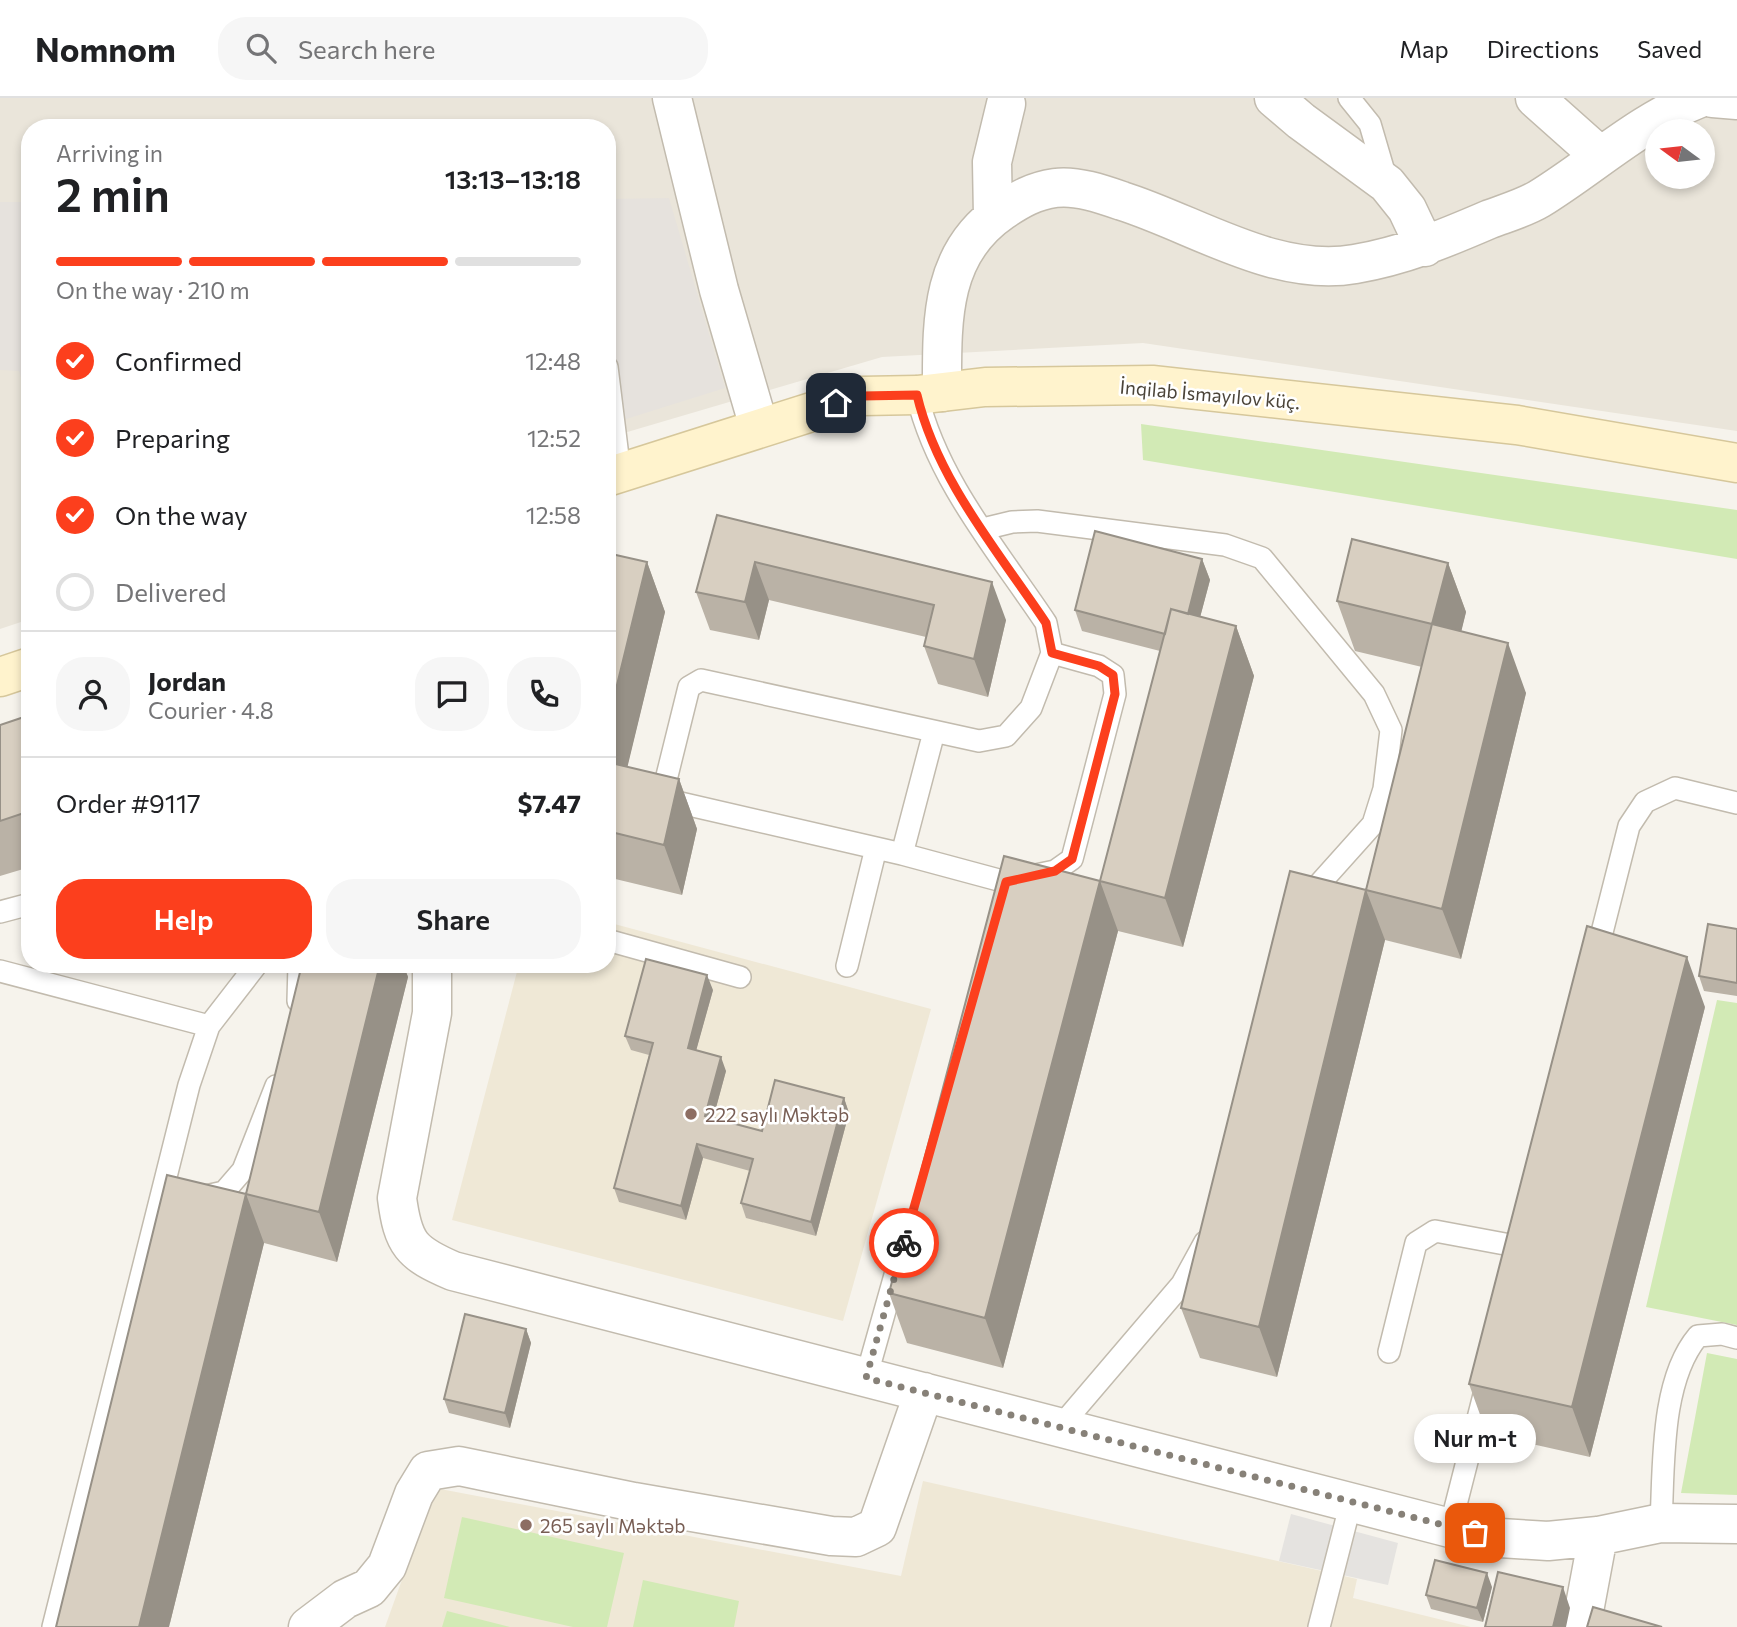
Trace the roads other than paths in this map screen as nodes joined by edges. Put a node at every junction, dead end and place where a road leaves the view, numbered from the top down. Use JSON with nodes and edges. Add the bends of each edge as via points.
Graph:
{"nodes":[{"id":1,"x":672,"y":98,"type":"edge"},
{"id":2,"x":1274,"y":98,"type":"edge"},
{"id":3,"x":1349,"y":98,"type":"edge"},
{"id":4,"x":1535,"y":98,"type":"edge"},
{"id":5,"x":1700,"y":98,"type":"edge"},
{"id":6,"x":1713,"y":98,"type":"edge"},
{"id":7,"x":1737,"y":100,"type":"edge"},
{"id":8,"x":1006,"y":104,"type":"dead end"},
{"id":9,"x":1599,"y":155,"type":"junction"},
{"id":10,"x":1387,"y":184,"type":"junction"},
{"id":11,"x":993,"y":217,"type":"junction"},
{"id":12,"x":1425,"y":247,"type":"junction"},
{"id":13,"x":929,"y":393,"type":"junction"},
{"id":14,"x":760,"y":427,"type":"junction"},
{"id":15,"x":1737,"y":463,"type":"edge"},
{"id":16,"x":616,"y":474,"type":"edge"},
{"id":17,"x":983,"y":528,"type":"junction"},
{"id":18,"x":1052,"y":653,"type":"junction"},
{"id":19,"x":21,"y":670,"type":"edge"},
{"id":20,"x":0,"y":677,"type":"edge"},
{"id":21,"x":934,"y":732,"type":"junction"},
{"id":22,"x":1737,"y":803,"type":"edge"},
{"id":23,"x":876,"y":848,"type":"junction"},
{"id":24,"x":902,"y":854,"type":"junction"},
{"id":25,"x":1006,"y":882,"type":"junction"},
{"id":26,"x":21,"y":906,"type":"edge"},
{"id":27,"x":998,"y":908,"type":"edge"},
{"id":28,"x":0,"y":912,"type":"edge"},
{"id":29,"x":1293,"y":920,"type":"edge"},
{"id":30,"x":616,"y":943,"type":"edge"},
{"id":31,"x":847,"y":967,"type":"dead end"},
{"id":32,"x":0,"y":971,"type":"edge"},
{"id":33,"x":1592,"y":971,"type":"edge"},
{"id":34,"x":250,"y":973,"type":"edge"},
{"id":35,"x":299,"y":973,"type":"edge"},
{"id":36,"x":432,"y":973,"type":"edge"},
{"id":37,"x":740,"y":977,"type":"dead end"},
{"id":38,"x":209,"y":1026,"type":"junction"},
{"id":39,"x":292,"y":1028,"type":"edge"},
{"id":40,"x":285,"y":1064,"type":"edge"},
{"id":41,"x":158,"y":1208,"type":"junction"},
{"id":42,"x":1528,"y":1221,"type":"edge"},
{"id":43,"x":1213,"y":1228,"type":"edge"},
{"id":44,"x":904,"y":1244,"type":"edge"},
{"id":45,"x":1521,"y":1247,"type":"junction"},
{"id":46,"x":1515,"y":1274,"type":"edge"},
{"id":47,"x":1737,"y":1338,"type":"edge"},
{"id":48,"x":1389,"y":1352,"type":"dead end"},
{"id":49,"x":1491,"y":1367,"type":"edge"},
{"id":50,"x":866,"y":1378,"type":"junction"},
{"id":51,"x":924,"y":1392,"type":"junction"},
{"id":52,"x":1060,"y":1427,"type":"junction"},
{"id":53,"x":1351,"y":1502,"type":"junction"},
{"id":54,"x":1661,"y":1524,"type":"junction"},
{"id":55,"x":1737,"y":1524,"type":"edge"},
{"id":56,"x":1450,"y":1528,"type":"junction"},
{"id":57,"x":1598,"y":1536,"type":"junction"},
{"id":58,"x":53,"y":1627,"type":"edge"},
{"id":59,"x":308,"y":1627,"type":"edge"},
{"id":60,"x":1319,"y":1627,"type":"edge"},
{"id":61,"x":1581,"y":1627,"type":"edge"}],
"edges":[{"from":1,"to":14,"type":"street","via":[[719,290]]},
{"from":2,"to":10,"type":"street"},
{"from":3,"to":10,"type":"lane","via":[[1370,124]]},
{"from":4,"to":9,"type":"street"},
{"from":5,"to":9,"type":"street","via":[[1672,109]]},
{"from":6,"to":7,"type":"street"},
{"from":8,"to":11,"type":"street","via":[[992,162]]},
{"from":9,"to":12,"type":"street","via":[[1538,200]]},
{"from":10,"to":12,"type":"street","via":[[1407,209]]},
{"from":11,"to":12,"type":"street","via":[[1025,195],[1058,187],[1098,192],[1268,256],[1314,266],[1351,265]]},
{"from":11,"to":13,"type":"street","via":[[966,243],[955,266]]},
{"from":13,"to":14,"type":"main road","name":"İnqilab İsmayılov küç.","via":[[862,396]]},
{"from":13,"to":15,"type":"main road","name":"İnqilab İsmayılov küç.","via":[[985,387],[1152,386],[1517,425]]},
{"from":13,"to":17,"type":"lane","via":[[924,426],[938,461]]},
{"from":14,"to":16,"type":"main road","name":"İnqilab İsmayılov küç."},
{"from":17,"to":18,"type":"lane","via":[[1046,623]]},
{"from":17,"to":29,"type":"lane","via":[[1037,521],[1225,545],[1262,558],[1374,694],[1391,730],[1384,789],[1373,824],[1307,896]]},
{"from":18,"to":21,"type":"lane","via":[[1031,708],[1006,736],[979,741]]},
{"from":18,"to":25,"type":"lane","via":[[1099,666],[1113,675],[1115,694],[1072,859],[1055,871]]},
{"from":19,"to":20,"type":"main road"},
{"from":21,"to":23,"type":"lane","via":[[701,680],[689,687],[663,792],[676,802]]},
{"from":21,"to":24,"type":"lane"},
{"from":22,"to":33,"type":"lane","via":[[1675,788],[1645,802],[1629,827]]},
{"from":23,"to":24,"type":"lane"},
{"from":23,"to":31,"type":"lane"},
{"from":24,"to":25,"type":"lane"},
{"from":25,"to":27,"type":"lane"},
{"from":26,"to":28,"type":"lane"},
{"from":30,"to":37,"type":"lane"},
{"from":32,"to":38,"type":"lane"},
{"from":34,"to":38,"type":"lane"},
{"from":35,"to":39,"type":"lane"},
{"from":36,"to":50,"type":"street","via":[[432,1013],[397,1198],[401,1227],[420,1257],[453,1272]]},
{"from":38,"to":41,"type":"lane"},
{"from":40,"to":41,"type":"lane","via":[[243,1170],[224,1192]]},
{"from":41,"to":58,"type":"lane"},
{"from":42,"to":45,"type":"lane"},
{"from":43,"to":52,"type":"lane","via":[[1182,1284]]},
{"from":44,"to":50,"type":"lane"},
{"from":45,"to":46,"type":"lane"},
{"from":45,"to":48,"type":"lane","via":[[1435,1231],[1416,1243]]},
{"from":47,"to":54,"type":"lane","via":[[1698,1336],[1686,1351],[1668,1415]]},
{"from":49,"to":56,"type":"lane"},
{"from":50,"to":51,"type":"street"},
{"from":51,"to":52,"type":"street"},
{"from":51,"to":59,"type":"street","via":[[877,1527],[856,1536],[831,1536],[634,1502],[459,1466],[428,1471],[414,1494],[387,1566],[369,1588],[345,1599]]},
{"from":52,"to":53,"type":"street"},
{"from":53,"to":56,"type":"street"},
{"from":53,"to":60,"type":"lane"},
{"from":54,"to":55,"type":"street"},
{"from":54,"to":57,"type":"street"},
{"from":56,"to":57,"type":"street","via":[[1548,1541]]},
{"from":57,"to":61,"type":"street"}]}
